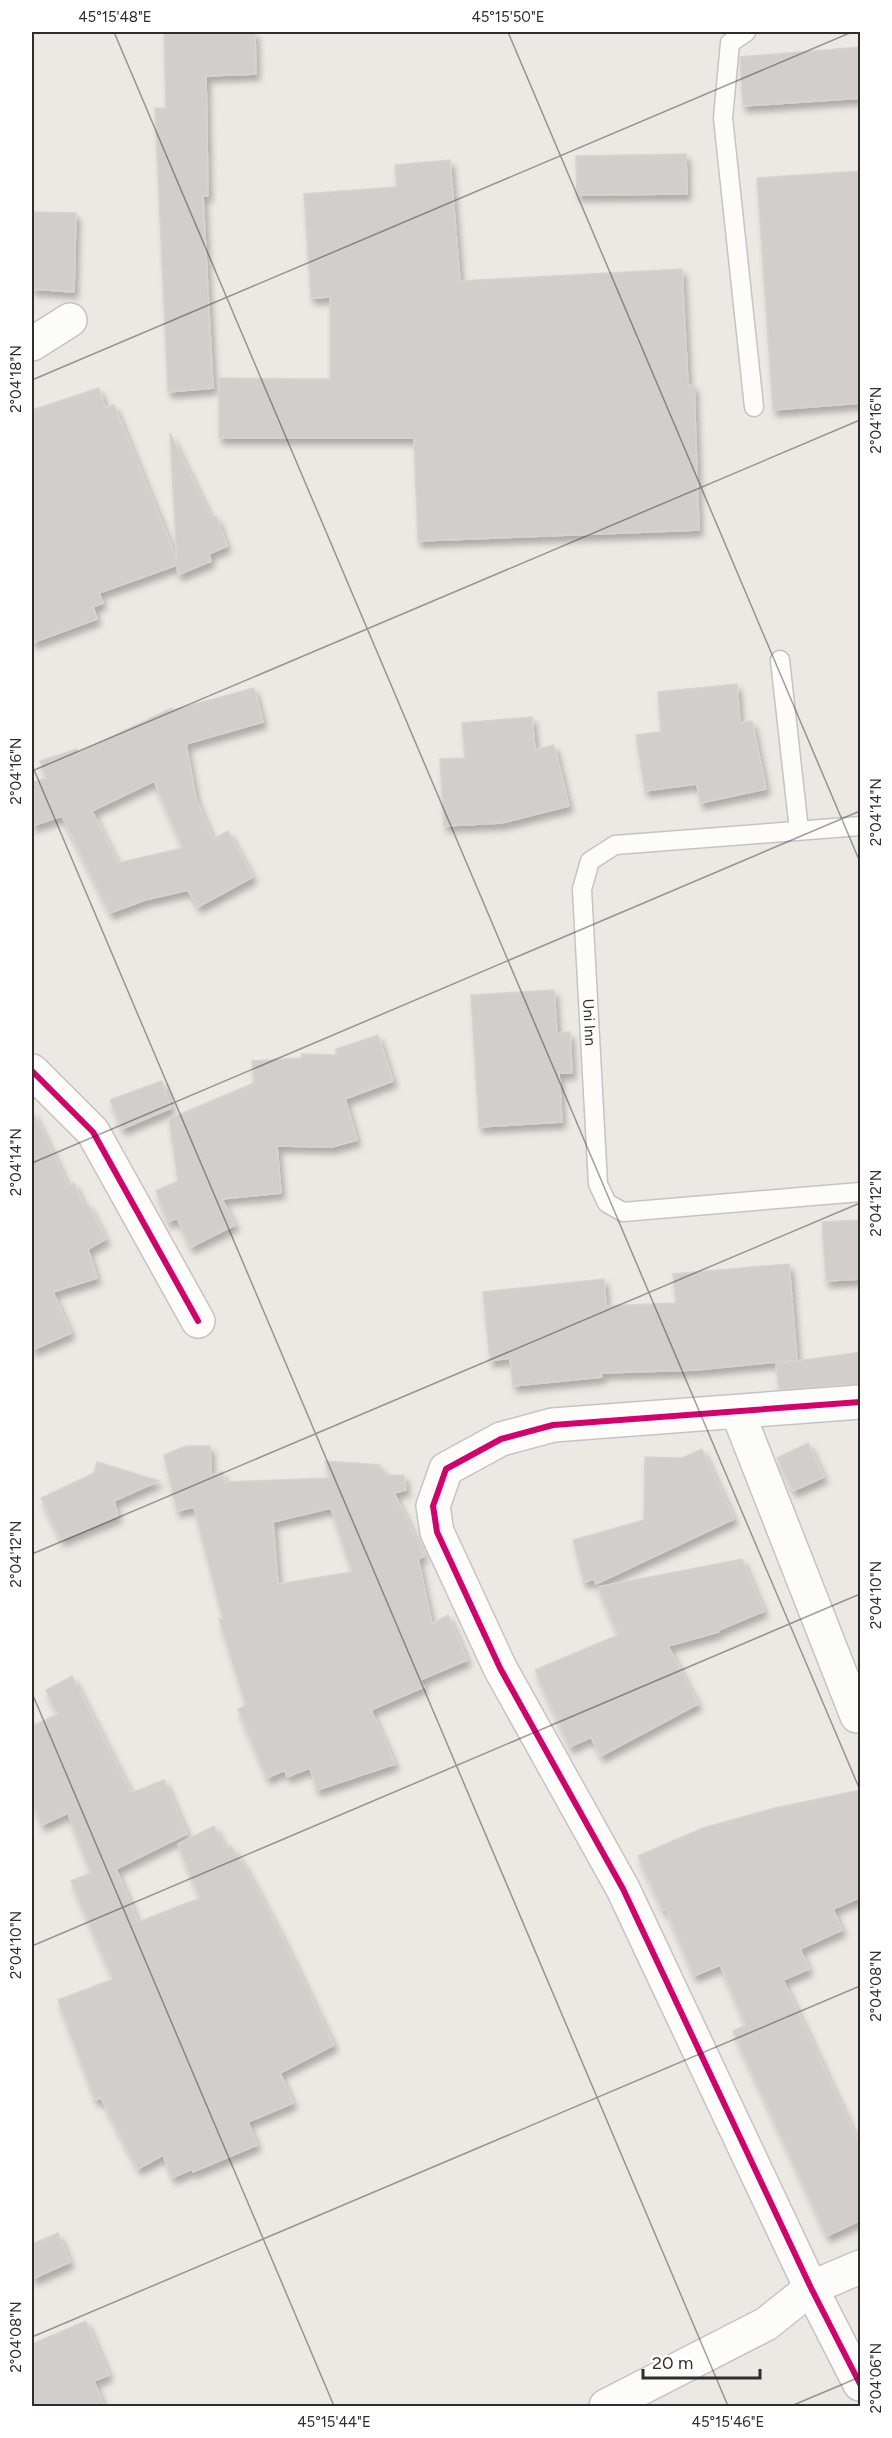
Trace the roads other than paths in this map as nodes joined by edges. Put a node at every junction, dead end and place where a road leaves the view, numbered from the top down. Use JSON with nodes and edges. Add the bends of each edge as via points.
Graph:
{"nodes":[{"id":1,"x":746,"y":32,"type":"edge"},
{"id":2,"x":70,"y":320,"type":"dead end"},
{"id":3,"x":32,"y":344,"type":"edge"},
{"id":4,"x":754,"y":407,"type":"dead end"},
{"id":5,"x":780,"y":660,"type":"dead end"},
{"id":6,"x":861,"y":826,"type":"edge"},
{"id":7,"x":799,"y":830,"type":"junction"},
{"id":8,"x":32,"y":1071,"type":"edge"},
{"id":9,"x":861,"y":1192,"type":"edge"},
{"id":10,"x":198,"y":1321,"type":"dead end"},
{"id":11,"x":861,"y":1402,"type":"edge"},
{"id":12,"x":738,"y":1413,"type":"junction"},
{"id":13,"x":859,"y":1718,"type":"edge"},
{"id":14,"x":861,"y":2266,"type":"edge"},
{"id":15,"x":811,"y":2289,"type":"junction"},
{"id":16,"x":861,"y":2384,"type":"edge"},
{"id":17,"x":606,"y":2406,"type":"edge"}],
"edges":[{"from":1,"to":4,"type":"lane","via":[[730,43],[723,118]]},
{"from":2,"to":3,"type":"street"},
{"from":5,"to":7,"type":"lane"},
{"from":6,"to":7,"type":"lane","name":"Uni Inn"},
{"from":7,"to":9,"type":"lane","name":"Uni Inn","via":[[615,845],[590,861],[582,890],[598,1184],[607,1203],[623,1212]]},
{"from":8,"to":10,"type":"street","via":[[93,1132]]},
{"from":11,"to":12,"type":"street"},
{"from":12,"to":13,"type":"street"},
{"from":12,"to":15,"type":"street","via":[[553,1425],[501,1439],[446,1469],[433,1506],[437,1532],[500,1668],[623,1889]]},
{"from":14,"to":15,"type":"street"},
{"from":15,"to":16,"type":"street"},
{"from":15,"to":17,"type":"street","via":[[766,2324]]}]}
